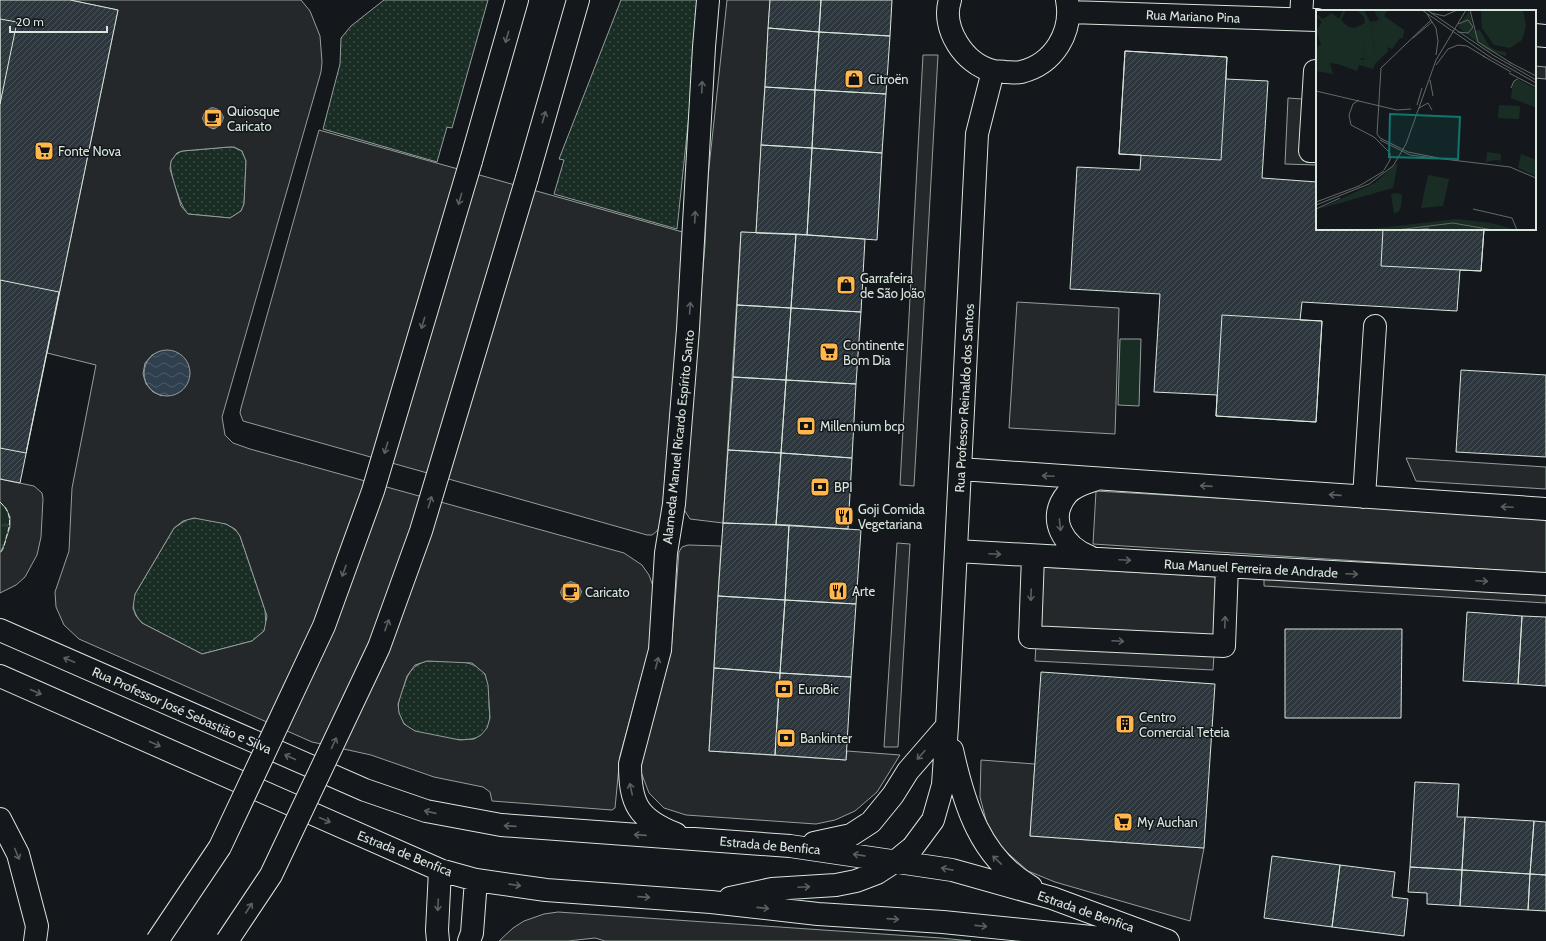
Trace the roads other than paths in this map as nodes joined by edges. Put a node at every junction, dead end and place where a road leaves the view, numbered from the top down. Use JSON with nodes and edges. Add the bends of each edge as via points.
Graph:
{"nodes":[{"id":1,"x":517,"y":0,"type":"edge"},
{"id":2,"x":578,"y":0,"type":"edge"},
{"id":3,"x":708,"y":0,"type":"edge"},
{"id":4,"x":950,"y":0,"type":"edge"},
{"id":5,"x":1068,"y":6,"type":"edge"},
{"id":6,"x":1307,"y":13,"type":"edge"},
{"id":7,"x":1536,"y":35,"type":"edge"},
{"id":8,"x":1546,"y":36,"type":"edge"},
{"id":9,"x":993,"y":71,"type":"junction"},
{"id":10,"x":1315,"y":71,"type":"dead end"},
{"id":11,"x":1314,"y":121,"type":"edge"},
{"id":12,"x":1316,"y":151,"type":"edge"},
{"id":13,"x":1375,"y":326,"type":"dead end"},
{"id":14,"x":960,"y":469,"type":"junction"},
{"id":15,"x":1098,"y":479,"type":"junction"},
{"id":16,"x":1364,"y":497,"type":"junction"},
{"id":17,"x":1546,"y":509,"type":"edge"},
{"id":18,"x":956,"y":551,"type":"junction"},
{"id":19,"x":1033,"y":556,"type":"junction"},
{"id":20,"x":1094,"y":558,"type":"junction"},
{"id":21,"x":1227,"y":566,"type":"junction"},
{"id":22,"x":1546,"y":584,"type":"edge"},
{"id":23,"x":0,"y":630,"type":"edge"},
{"id":24,"x":0,"y":676,"type":"edge"},
{"id":25,"x":947,"y":726,"type":"junction"},
{"id":26,"x":365,"y":790,"type":"joint"},
{"id":27,"x":0,"y":819,"type":"edge"},
{"id":28,"x":689,"y":839,"type":"junction"},
{"id":29,"x":790,"y":846,"type":"junction"},
{"id":30,"x":897,"y":860,"type":"junction"},
{"id":31,"x":440,"y":870,"type":"junction"},
{"id":32,"x":476,"y":880,"type":"junction"},
{"id":33,"x":1052,"y":898,"type":"junction"},
{"id":34,"x":711,"y":902,"type":"junction"},
{"id":35,"x":35,"y":941,"type":"edge"},
{"id":36,"x":157,"y":941,"type":"edge"},
{"id":37,"x":228,"y":941,"type":"edge"},
{"id":38,"x":438,"y":941,"type":"edge"},
{"id":39,"x":469,"y":941,"type":"edge"},
{"id":40,"x":1131,"y":941,"type":"edge"},
{"id":41,"x":1168,"y":941,"type":"edge"}],
"edges":[{"from":1,"to":36,"type":"main road","one_way":true,"bridge":true,"via":[[373,491],[324,626],[220,847]]},
{"from":37,"to":2,"type":"main road","one_way":true,"bridge":true,"via":[[271,875],[380,647],[421,531]]},
{"from":28,"to":3,"type":"main road","name":"Alameda Manuel Ricardo Espírito Santo","one_way":true,"via":[[648,819],[634,802],[630,764],[660,650],[666,553],[674,504],[688,329]]},
{"from":4,"to":9,"type":"main road","via":[[948,8],[952,35],[968,58]]},
{"from":5,"to":6,"type":"main road","name":"Rua Mariano Pina"},
{"from":5,"to":9,"type":"main road","via":[[1063,40],[1046,61],[1020,72]]},
{"from":7,"to":8,"type":"main road"},
{"from":9,"to":14,"type":"main road","name":"Rua Professor Reinaldo dos Santos","via":[[977,134]]},
{"from":10,"to":11,"type":"main road"},
{"from":11,"to":12,"type":"main road","via":[[1310,151]]},
{"from":13,"to":16,"type":"main road"},
{"from":15,"to":14,"type":"main road","one_way":true},
{"from":14,"to":18,"type":"main road","name":"Rua Professor Reinaldo dos Santos"},
{"from":16,"to":15,"type":"main road","one_way":true},
{"from":15,"to":20,"type":"main road","one_way":true,"via":[[1080,484],[1067,494],[1060,509],[1059,521],[1061,534],[1067,544],[1079,553]]},
{"from":17,"to":16,"type":"main road","one_way":true},
{"from":18,"to":19,"type":"main road","name":"Rua Manuel Ferreira de Andrade","one_way":true},
{"from":18,"to":25,"type":"main road","name":"Rua Professor Reinaldo dos Santos"},
{"from":19,"to":20,"type":"main road","name":"Rua Manuel Ferreira de Andrade"},
{"from":19,"to":21,"type":"main road","one_way":true,"via":[[1030,637],[1224,646]]},
{"from":20,"to":21,"type":"main road","name":"Rua Manuel Ferreira de Andrade","one_way":true},
{"from":21,"to":22,"type":"main road","name":"Rua Manuel Ferreira de Andrade","one_way":true},
{"from":26,"to":23,"type":"main road","name":"Rua Professor José Sebastião e Silva","one_way":true},
{"from":24,"to":31,"type":"main road","name":"Estrada de Benfica","one_way":true},
{"from":25,"to":29,"type":"main road","one_way":true,"via":[[908,771],[871,822],[851,835]]},
{"from":25,"to":30,"type":"main road","name":"Rua Professor Reinaldo dos Santos","via":[[943,785],[933,820],[913,847]]},
{"from":33,"to":25,"type":"main road","name":"Rua Professor Reinaldo dos Santos","one_way":true,"via":[[1018,880],[990,853],[978,831],[960,784]]},
{"from":28,"to":26,"type":"main road","name":"Estrada de Benfica","one_way":true,"via":[[501,825],[426,811]]},
{"from":27,"to":35,"type":"main road","one_way":true,"via":[[18,854],[37,926]]},
{"from":28,"to":29,"type":"main road","name":"Estrada de Benfica"},
{"from":30,"to":29,"type":"main road","name":"Estrada de Benfica","one_way":true},
{"from":33,"to":30,"type":"main road","name":"Estrada de Benfica","one_way":true,"via":[[952,870]]},
{"from":34,"to":30,"type":"main road","one_way":true,"via":[[772,889],[836,885],[877,873]]},
{"from":31,"to":32,"type":"main road","name":"Estrada de Benfica"},
{"from":31,"to":38,"type":"main road","one_way":true},
{"from":32,"to":34,"type":"main road","name":"Estrada de Benfica","one_way":true,"via":[[546,890]]},
{"from":32,"to":39,"type":"main road","via":[[472,933]]},
{"from":33,"to":41,"type":"main road","name":"Estrada de Benfica"},
{"from":34,"to":40,"type":"main road","name":"Estrada de Benfica","one_way":true,"via":[[818,914],[943,922]]}]}
